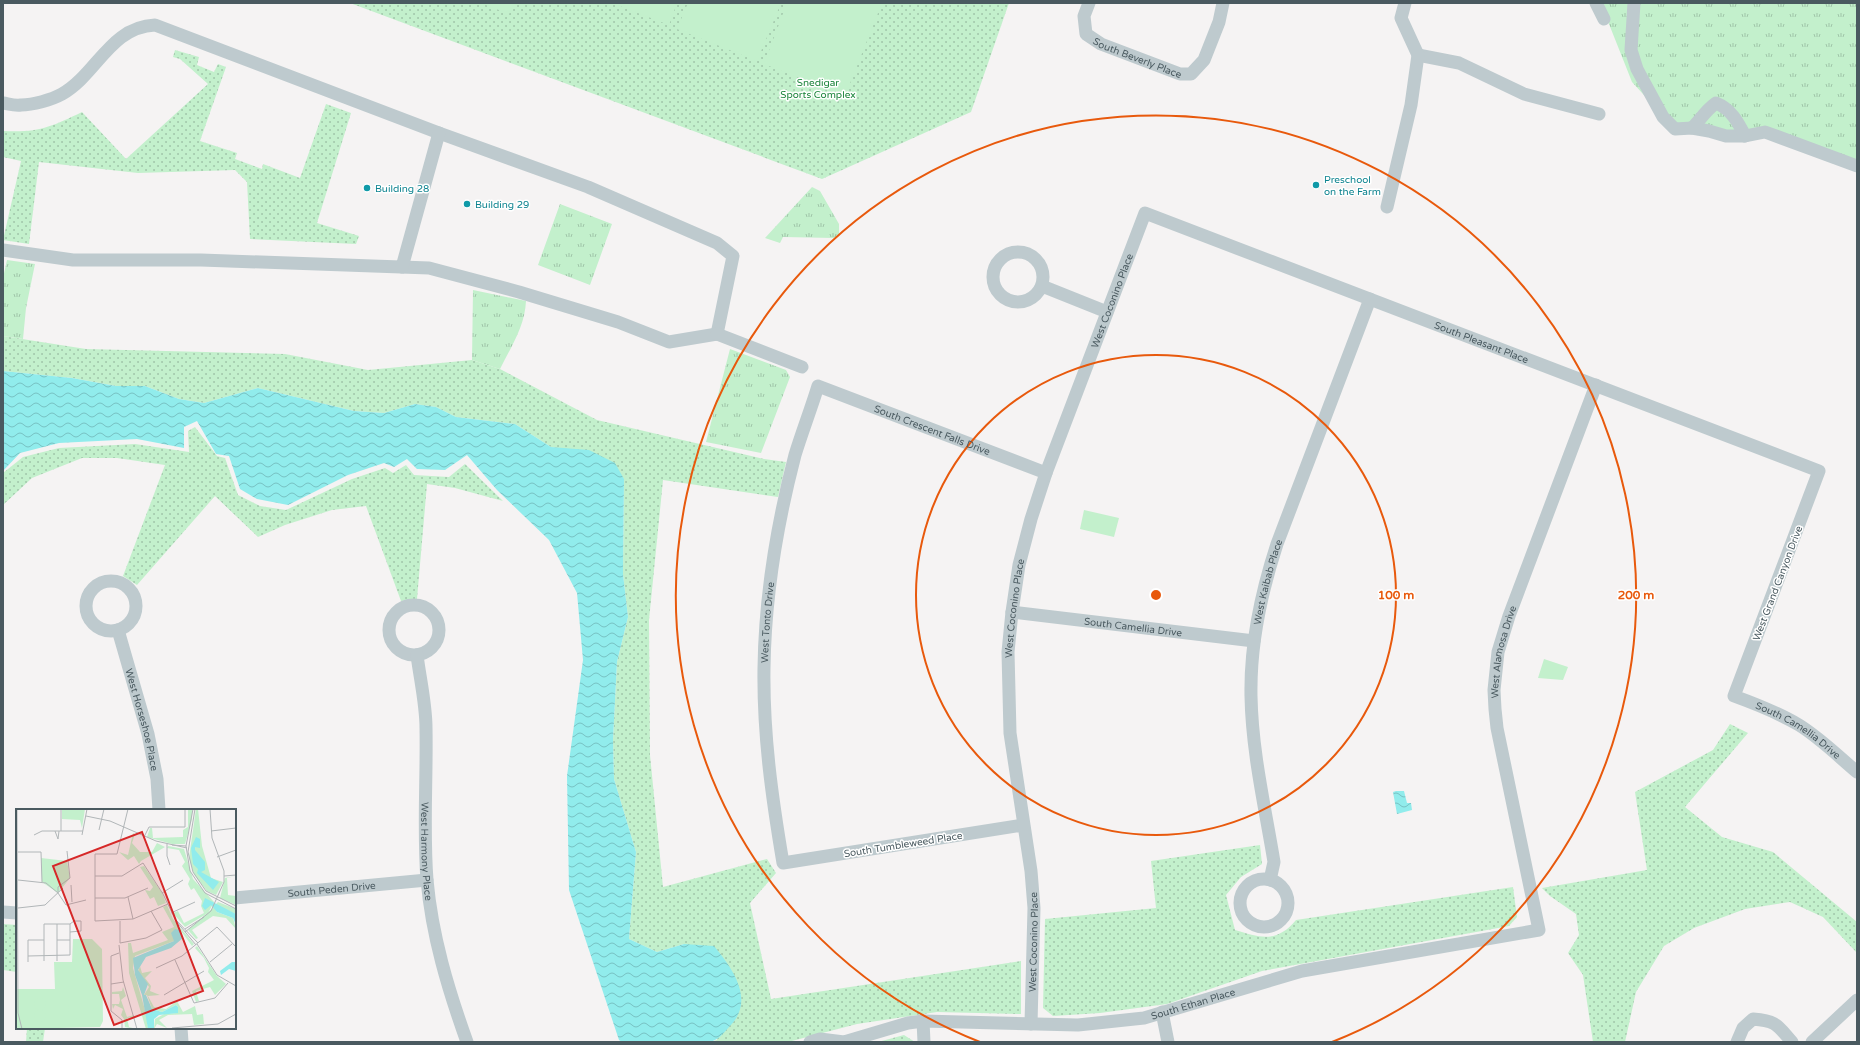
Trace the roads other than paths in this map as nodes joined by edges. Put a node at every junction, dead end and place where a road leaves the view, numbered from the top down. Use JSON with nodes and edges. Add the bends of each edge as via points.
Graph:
{"nodes":[{"id":1,"x":1089,"y":3,"type":"edge"},
{"id":2,"x":1223,"y":3,"type":"edge"},
{"id":3,"x":1405,"y":3,"type":"edge"},
{"id":4,"x":1596,"y":3,"type":"edge"},
{"id":5,"x":1634,"y":3,"type":"edge"},
{"id":6,"x":1604,"y":19,"type":"dead end"},
{"id":7,"x":1418,"y":55,"type":"junction"},
{"id":8,"x":3,"y":103,"type":"edge"},
{"id":9,"x":1599,"y":114,"type":"dead end"},
{"id":10,"x":1692,"y":128,"type":"junction"},
{"id":11,"x":439,"y":133,"type":"junction"},
{"id":12,"x":1745,"y":136,"type":"junction"},
{"id":13,"x":1857,"y":166,"type":"edge"},
{"id":14,"x":1387,"y":207,"type":"dead end"},
{"id":15,"x":1144,"y":213,"type":"joint"},
{"id":16,"x":3,"y":250,"type":"edge"},
{"id":17,"x":402,"y":267,"type":"junction"},
{"id":18,"x":1042,"y":286,"type":"dead end"},
{"id":19,"x":1370,"y":299,"type":"junction"},
{"id":20,"x":1107,"y":312,"type":"junction"},
{"id":21,"x":717,"y":334,"type":"junction"},
{"id":22,"x":802,"y":367,"type":"dead end"},
{"id":23,"x":1596,"y":385,"type":"junction"},
{"id":24,"x":818,"y":386,"type":"joint"},
{"id":25,"x":1819,"y":471,"type":"joint"},
{"id":26,"x":1046,"y":473,"type":"junction"},
{"id":27,"x":1012,"y":612,"type":"junction"},
{"id":28,"x":118,"y":630,"type":"dead end"},
{"id":29,"x":1254,"y":641,"type":"junction"},
{"id":30,"x":417,"y":655,"type":"dead end"},
{"id":31,"x":1734,"y":696,"type":"joint"},
{"id":32,"x":1857,"y":772,"type":"edge"},
{"id":33,"x":159,"y":809,"type":"edge"},
{"id":34,"x":1023,"y":826,"type":"junction"},
{"id":35,"x":783,"y":863,"type":"joint"},
{"id":36,"x":427,"y":880,"type":"junction"},
{"id":37,"x":1270,"y":880,"type":"dead end"},
{"id":38,"x":236,"y":898,"type":"edge"},
{"id":39,"x":3,"y":912,"type":"edge"},
{"id":40,"x":16,"y":913,"type":"edge"},
{"id":41,"x":1538,"y":930,"type":"joint"},
{"id":42,"x":1857,"y":1000,"type":"edge"},
{"id":43,"x":1162,"y":1012,"type":"junction"},
{"id":44,"x":923,"y":1021,"type":"junction"},
{"id":45,"x":1031,"y":1024,"type":"junction"},
{"id":46,"x":181,"y":1029,"type":"edge"},
{"id":47,"x":182,"y":1042,"type":"edge"},
{"id":48,"x":467,"y":1042,"type":"edge"},
{"id":49,"x":810,"y":1042,"type":"edge"},
{"id":50,"x":844,"y":1042,"type":"edge"},
{"id":51,"x":924,"y":1042,"type":"edge"},
{"id":52,"x":1168,"y":1042,"type":"edge"},
{"id":53,"x":1737,"y":1042,"type":"edge"},
{"id":54,"x":1792,"y":1042,"type":"edge"},
{"id":55,"x":1812,"y":1042,"type":"edge"}],
"edges":[{"from":1,"to":2,"type":"street","name":"South Beverly Place","via":[[1084,16],[1086,34],[1101,44],[1180,74],[1191,74],[1204,60],[1219,22]]},
{"from":3,"to":7,"type":"street","via":[[1401,18]]},
{"from":4,"to":6,"type":"street"},
{"from":5,"to":10,"type":"street","via":[[1631,50],[1637,69],[1663,117],[1675,129]]},
{"from":7,"to":9,"type":"street","via":[[1459,64],[1524,94]]},
{"from":7,"to":14,"type":"street","via":[[1411,105]]},
{"from":8,"to":11,"type":"street","via":[[21,106],[62,94],[79,80],[120,36],[143,25],[155,25]]},
{"from":10,"to":12,"type":"street","via":[[1726,136]]},
{"from":10,"to":12,"type":"street","via":[[1705,111],[1716,103],[1726,106]]},
{"from":11,"to":17,"type":"street"},
{"from":11,"to":21,"type":"street","via":[[588,187],[717,242],[734,256]]},
{"from":12,"to":13,"type":"street","via":[[1765,132]]},
{"from":15,"to":19,"type":"street","name":"South Pleasant Place"},
{"from":15,"to":20,"type":"street","name":"West Coconino Place"},
{"from":16,"to":17,"type":"street","via":[[73,260],[201,260]]},
{"from":17,"to":21,"type":"street","via":[[429,268],[519,292],[618,322],[669,342]]},
{"from":18,"to":20,"type":"street"},
{"from":19,"to":23,"type":"street","name":"South Pleasant Place"},
{"from":19,"to":29,"type":"street","name":"West Kaibab Place","via":[[1275,550],[1259,608]]},
{"from":20,"to":26,"type":"street","name":"West Coconino Place"},
{"from":21,"to":22,"type":"street"},
{"from":23,"to":25,"type":"street","name":"South Pleasant Place"},
{"from":23,"to":41,"type":"street","name":"West Alamosa Drive","via":[[1509,616],[1498,652],[1494,690],[1497,728]]},
{"from":24,"to":26,"type":"street","name":"South Crescent Falls Drive"},
{"from":24,"to":35,"type":"street","name":"West Tonto Drive","via":[[795,455],[779,524],[768,596],[764,667],[766,739]]},
{"from":25,"to":31,"type":"street","name":"West Grand Canyon Drive"},
{"from":26,"to":27,"type":"street","name":"West Coconino Place","via":[[1019,565]]},
{"from":27,"to":29,"type":"street","name":"South Camellia Drive"},
{"from":27,"to":34,"type":"street","name":"West Coconino Place","via":[[1008,652],[1010,733]]},
{"from":28,"to":33,"type":"street","name":"West Horseshoe Place","via":[[148,734],[157,779]]},
{"from":29,"to":37,"type":"street","name":"West Kaibab Place","via":[[1252,723],[1274,862]]},
{"from":30,"to":36,"type":"street","name":"West Harmony Place","via":[[426,726]]},
{"from":31,"to":32,"type":"street","name":"South Camellia Drive","via":[[1800,726]]},
{"from":34,"to":35,"type":"street","name":"South Tumbleweed Place"},
{"from":34,"to":45,"type":"street","name":"West Coconino Place","via":[[1034,908]]},
{"from":36,"to":38,"type":"street","name":"South Peden Drive"},
{"from":36,"to":48,"type":"street","name":"West Harmony Place","via":[[442,969]]},
{"from":39,"to":40,"type":"street"},
{"from":41,"to":43,"type":"street","name":"South Ethan Place","via":[[1302,971]]},
{"from":42,"to":55,"type":"street"},
{"from":43,"to":45,"type":"street","name":"South Ethan Place","via":[[1144,1018],[1078,1025]]},
{"from":43,"to":52,"type":"street"},
{"from":44,"to":45,"type":"street","name":"South Ethan Place"},
{"from":44,"to":50,"type":"street","name":"South Ethan Place"},
{"from":44,"to":51,"type":"street"},
{"from":46,"to":47,"type":"street"},
{"from":49,"to":50,"type":"street","name":"South Ethan Place","via":[[820,1038]]},
{"from":53,"to":54,"type":"street","via":[[1743,1028],[1753,1019],[1770,1020]]}]}
